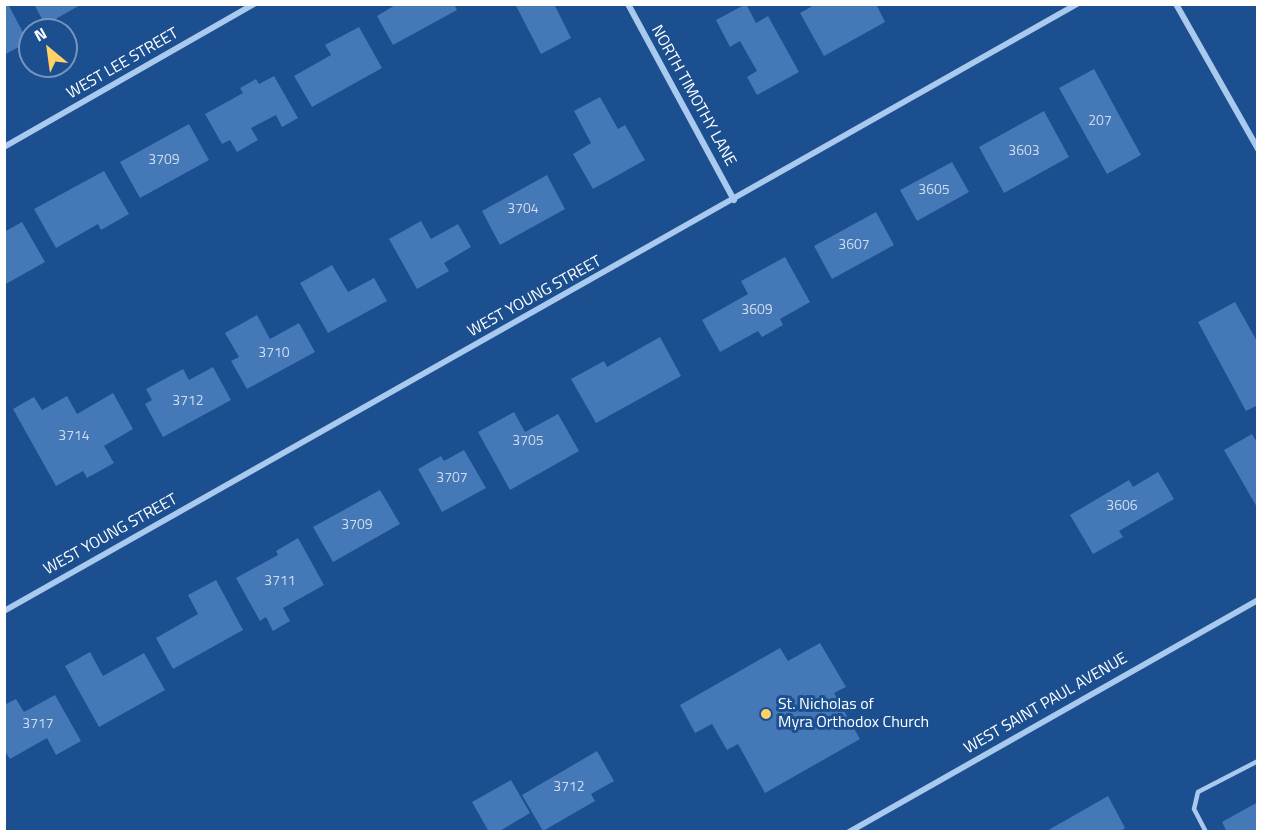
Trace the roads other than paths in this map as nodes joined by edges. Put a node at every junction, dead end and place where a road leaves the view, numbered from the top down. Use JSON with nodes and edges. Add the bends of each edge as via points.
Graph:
{"nodes":[{"id":1,"x":254,"y":4,"type":"edge"},
{"id":2,"x":628,"y":4,"type":"edge"},
{"id":3,"x":1077,"y":4,"type":"edge"},
{"id":4,"x":1176,"y":4,"type":"edge"},
{"id":5,"x":4,"y":147,"type":"edge"},
{"id":6,"x":1257,"y":149,"type":"edge"},
{"id":7,"x":734,"y":200,"type":"junction"},
{"id":8,"x":1257,"y":600,"type":"edge"},
{"id":9,"x":4,"y":611,"type":"edge"},
{"id":10,"x":1257,"y":761,"type":"edge"},
{"id":11,"x":849,"y":831,"type":"edge"},
{"id":12,"x":1206,"y":831,"type":"edge"}],
"edges":[{"from":1,"to":5,"type":"street","name":"WEST LEE STREET"},
{"from":2,"to":7,"type":"street","name":"NORTH TIMOTHY LANE"},
{"from":3,"to":7,"type":"street","name":"WEST YOUNG STREET"},
{"from":4,"to":6,"type":"street"},
{"from":7,"to":9,"type":"street","name":"WEST YOUNG STREET"},
{"from":8,"to":11,"type":"street","name":"WEST SAINT PAUL AVENUE"},
{"from":10,"to":12,"type":"lane","via":[[1198,792],[1194,809]]}]}
